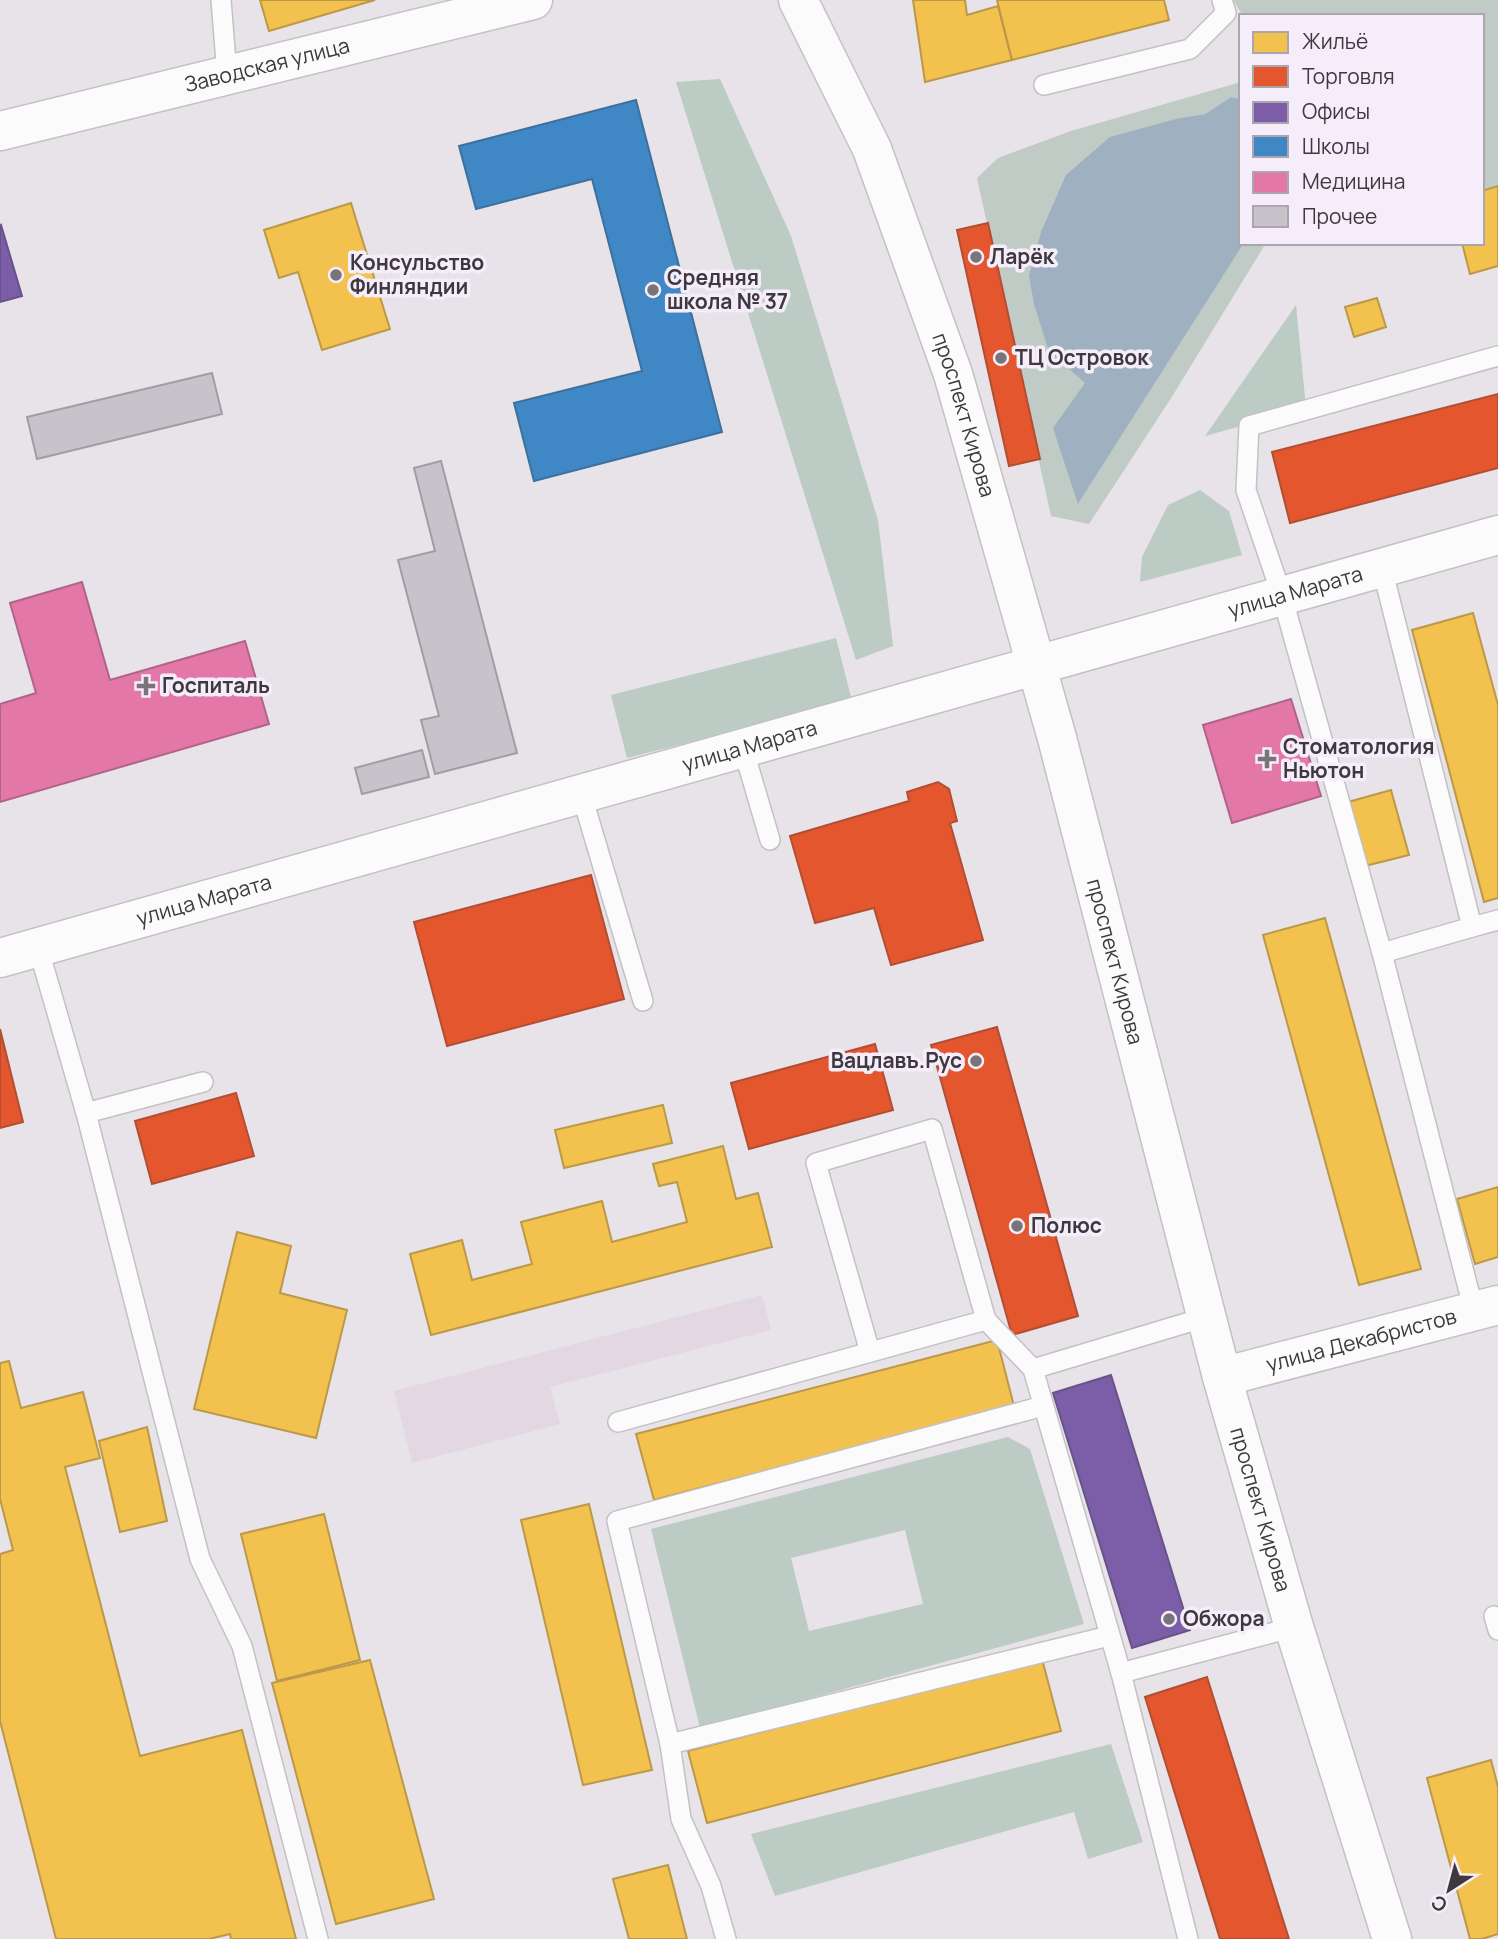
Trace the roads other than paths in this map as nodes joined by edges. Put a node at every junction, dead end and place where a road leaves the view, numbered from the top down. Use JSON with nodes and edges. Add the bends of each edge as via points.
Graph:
{"nodes":[{"id":1,"x":221,"y":0,"type":"edge"},
{"id":2,"x":533,"y":0,"type":"edge"},
{"id":3,"x":798,"y":0,"type":"edge"},
{"id":4,"x":1222,"y":0,"type":"edge"},
{"id":5,"x":227,"y":74,"type":"junction"},
{"id":6,"x":1044,"y":85,"type":"dead end"},
{"id":7,"x":0,"y":131,"type":"edge"},
{"id":8,"x":1498,"y":356,"type":"edge"},
{"id":9,"x":1498,"y":535,"type":"edge"},
{"id":10,"x":1382,"y":568,"type":"junction"},
{"id":11,"x":1282,"y":596,"type":"junction"},
{"id":12,"x":1036,"y":665,"type":"junction"},
{"id":13,"x":743,"y":748,"type":"junction"},
{"id":14,"x":581,"y":793,"type":"junction"},
{"id":15,"x":770,"y":840,"type":"dead end"},
{"id":16,"x":1498,"y":920,"type":"edge"},
{"id":17,"x":1472,"y":927,"type":"junction"},
{"id":18,"x":38,"y":947,"type":"junction"},
{"id":19,"x":1382,"y":953,"type":"junction"},
{"id":20,"x":0,"y":958,"type":"edge"},
{"id":21,"x":643,"y":1001,"type":"dead end"},
{"id":22,"x":204,"y":1082,"type":"dead end"},
{"id":23,"x":86,"y":1113,"type":"junction"},
{"id":24,"x":1486,"y":1308,"type":"edge"},
{"id":25,"x":1206,"y":1317,"type":"junction"},
{"id":26,"x":986,"y":1320,"type":"junction"},
{"id":27,"x":870,"y":1352,"type":"junction"},
{"id":28,"x":1033,"y":1369,"type":"junction"},
{"id":29,"x":1222,"y":1377,"type":"junction"},
{"id":30,"x":1044,"y":1406,"type":"junction"},
{"id":31,"x":618,"y":1422,"type":"dead end"},
{"id":32,"x":1293,"y":1627,"type":"junction"},
{"id":33,"x":1109,"y":1636,"type":"junction"},
{"id":34,"x":1121,"y":1673,"type":"junction"},
{"id":35,"x":670,"y":1744,"type":"junction"},
{"id":36,"x":318,"y":1939,"type":"edge"},
{"id":37,"x":726,"y":1939,"type":"edge"},
{"id":38,"x":1188,"y":1939,"type":"edge"},
{"id":39,"x":1392,"y":1939,"type":"edge"}],
"edges":[{"from":1,"to":5,"type":"lane"},
{"from":2,"to":5,"type":"street","name":"Заводская улица"},
{"from":3,"to":12,"type":"street","name":"проспект Кирова","via":[[872,149],[953,374]]},
{"from":4,"to":6,"type":"lane","via":[[1226,13],[1190,49]]},
{"from":5,"to":7,"type":"street","name":"Заводская улица"},
{"from":8,"to":11,"type":"lane","via":[[1249,426],[1246,490]]},
{"from":9,"to":10,"type":"street","name":"улица Марата"},
{"from":10,"to":11,"type":"street","name":"улица Марата"},
{"from":10,"to":17,"type":"lane"},
{"from":11,"to":12,"type":"street","name":"улица Марата"},
{"from":11,"to":19,"type":"lane"},
{"from":12,"to":13,"type":"street","name":"улица Марата"},
{"from":12,"to":25,"type":"street","name":"проспект Кирова"},
{"from":13,"to":14,"type":"street","name":"улица Марата"},
{"from":13,"to":15,"type":"lane"},
{"from":14,"to":18,"type":"street","name":"улица Марата"},
{"from":14,"to":21,"type":"lane"},
{"from":16,"to":17,"type":"lane"},
{"from":17,"to":19,"type":"lane"},
{"from":18,"to":20,"type":"street","name":"улица Марата"},
{"from":18,"to":23,"type":"lane"},
{"from":19,"to":24,"type":"lane"},
{"from":22,"to":23,"type":"lane"},
{"from":23,"to":36,"type":"lane","via":[[200,1559],[242,1646]]},
{"from":24,"to":29,"type":"street","name":"улица Декабристов"},
{"from":25,"to":28,"type":"lane"},
{"from":25,"to":29,"type":"street","name":"проспект Кирова"},
{"from":26,"to":27,"type":"lane"},
{"from":26,"to":27,"type":"lane","via":[[932,1129],[816,1163]]},
{"from":26,"to":28,"type":"lane"},
{"from":27,"to":31,"type":"lane"},
{"from":28,"to":30,"type":"lane"},
{"from":29,"to":32,"type":"street","name":"проспект Кирова"},
{"from":30,"to":33,"type":"lane"},
{"from":30,"to":35,"type":"lane","via":[[617,1521]]},
{"from":32,"to":34,"type":"lane"},
{"from":32,"to":39,"type":"street","name":"проспект Кирова"},
{"from":33,"to":34,"type":"lane"},
{"from":33,"to":35,"type":"lane"},
{"from":34,"to":38,"type":"lane"},
{"from":35,"to":37,"type":"lane","via":[[681,1819],[711,1885]]}]}
